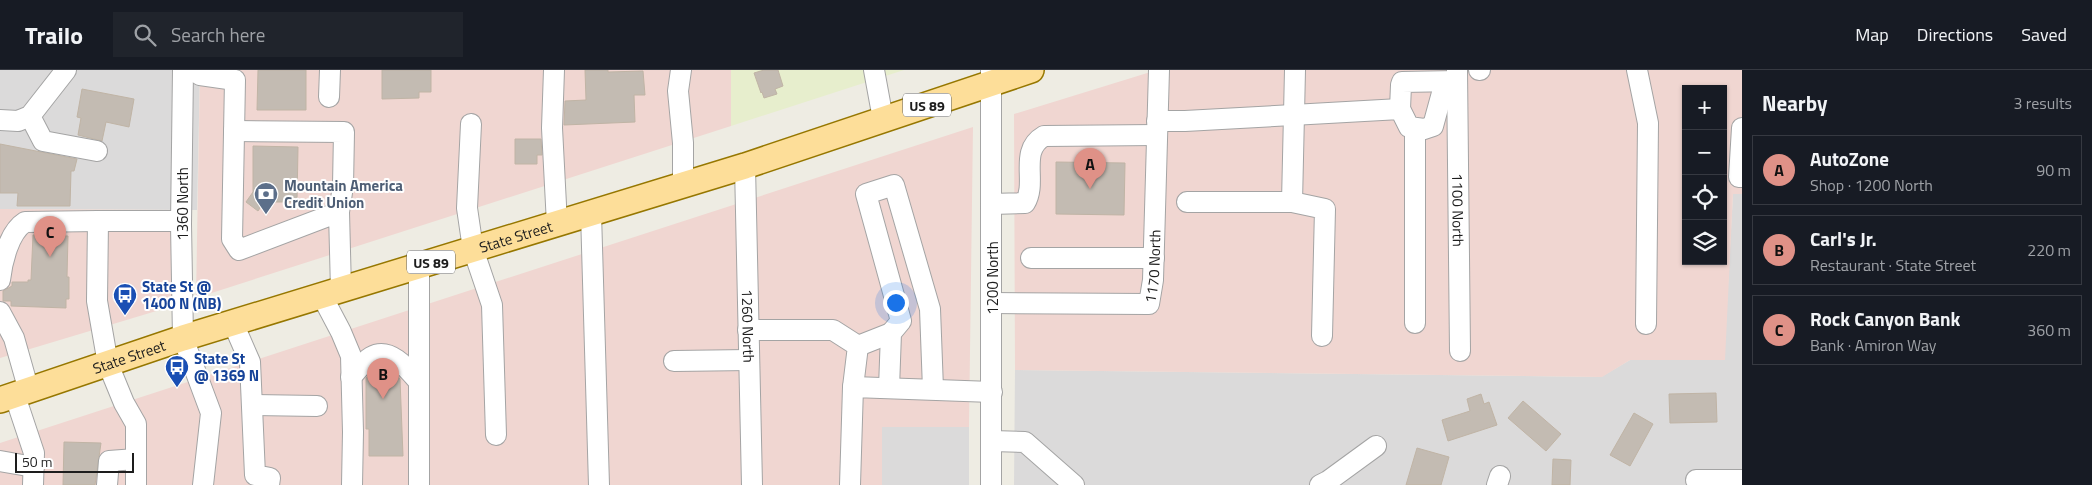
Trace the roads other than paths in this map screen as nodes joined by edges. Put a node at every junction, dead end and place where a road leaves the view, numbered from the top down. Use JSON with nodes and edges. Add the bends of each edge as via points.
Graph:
{"nodes":[{"id":1,"x":66,"y":70,"type":"edge"},
{"id":2,"x":183,"y":70,"type":"edge"},
{"id":3,"x":192,"y":70,"type":"edge"},
{"id":4,"x":330,"y":70,"type":"edge"},
{"id":5,"x":554,"y":70,"type":"edge"},
{"id":6,"x":681,"y":70,"type":"edge"},
{"id":7,"x":874,"y":70,"type":"edge"},
{"id":8,"x":1031,"y":70,"type":"edge"},
{"id":9,"x":1158,"y":70,"type":"edge"},
{"id":10,"x":1295,"y":70,"type":"edge"},
{"id":11,"x":1637,"y":70,"type":"edge"},
{"id":12,"x":991,"y":76,"type":"edge"},
{"id":13,"x":1453,"y":77,"type":"edge"},
{"id":14,"x":329,"y":97,"type":"dead end"},
{"id":15,"x":1400,"y":109,"type":"junction"},
{"id":16,"x":1294,"y":115,"type":"junction"},
{"id":17,"x":30,"y":116,"type":"junction"},
{"id":18,"x":883,"y":119,"type":"junction"},
{"id":19,"x":0,"y":120,"type":"edge"},
{"id":20,"x":471,"y":124,"type":"dead end"},
{"id":21,"x":1157,"y":128,"type":"junction"},
{"id":22,"x":1742,"y":128,"type":"edge"},
{"id":23,"x":1415,"y":129,"type":"junction"},
{"id":24,"x":234,"y":131,"type":"junction"},
{"id":25,"x":97,"y":150,"type":"dead end"},
{"id":26,"x":745,"y":166,"type":"junction"},
{"id":27,"x":1742,"y":177,"type":"edge"},
{"id":28,"x":683,"y":185,"type":"junction"},
{"id":29,"x":1187,"y":202,"type":"dead end"},
{"id":30,"x":1292,"y":202,"type":"junction"},
{"id":31,"x":991,"y":204,"type":"junction"},
{"id":32,"x":339,"y":212,"type":"junction"},
{"id":33,"x":591,"y":213,"type":"junction"},
{"id":34,"x":98,"y":221,"type":"junction"},
{"id":35,"x":181,"y":221,"type":"junction"},
{"id":36,"x":557,"y":224,"type":"junction"},
{"id":37,"x":473,"y":249,"type":"junction"},
{"id":38,"x":1030,"y":258,"type":"dead end"},
{"id":39,"x":1154,"y":258,"type":"junction"},
{"id":40,"x":419,"y":266,"type":"junction"},
{"id":41,"x":0,"y":280,"type":"edge"},
{"id":42,"x":331,"y":293,"type":"junction"},
{"id":43,"x":992,"y":303,"type":"junction"},
{"id":44,"x":0,"y":312,"type":"edge"},
{"id":45,"x":233,"y":323,"type":"junction"},
{"id":46,"x":1415,"y":323,"type":"dead end"},
{"id":47,"x":1646,"y":324,"type":"dead end"},
{"id":48,"x":748,"y":330,"type":"junction"},
{"id":49,"x":891,"y":333,"type":"junction"},
{"id":50,"x":1322,"y":336,"type":"dead end"},
{"id":51,"x":183,"y":338,"type":"junction"},
{"id":52,"x":858,"y":346,"type":"junction"},
{"id":53,"x":1460,"y":351,"type":"dead end"},
{"id":54,"x":749,"y":360,"type":"junction"},
{"id":55,"x":674,"y":361,"type":"dead end"},
{"id":56,"x":108,"y":364,"type":"junction"},
{"id":57,"x":352,"y":377,"type":"junction"},
{"id":58,"x":419,"y":382,"type":"junction"},
{"id":59,"x":853,"y":387,"type":"junction"},
{"id":60,"x":889,"y":388,"type":"junction"},
{"id":61,"x":933,"y":389,"type":"junction"},
{"id":62,"x":992,"y":392,"type":"junction"},
{"id":63,"x":15,"y":396,"type":"edge"},
{"id":64,"x":253,"y":405,"type":"junction"},
{"id":65,"x":317,"y":406,"type":"dead end"},
{"id":66,"x":496,"y":435,"type":"dead end"},
{"id":67,"x":992,"y":441,"type":"junction"},
{"id":68,"x":1376,"y":446,"type":"dead end"},
{"id":69,"x":136,"y":459,"type":"junction"},
{"id":70,"x":0,"y":461,"type":"edge"},
{"id":71,"x":34,"y":476,"type":"edge"},
{"id":72,"x":1696,"y":480,"type":"dead end"},
{"id":73,"x":1742,"y":480,"type":"edge"},
{"id":74,"x":107,"y":485,"type":"edge"},
{"id":75,"x":136,"y":485,"type":"edge"},
{"id":76,"x":202,"y":485,"type":"edge"},
{"id":77,"x":269,"y":485,"type":"edge"},
{"id":78,"x":352,"y":485,"type":"edge"},
{"id":79,"x":419,"y":485,"type":"edge"},
{"id":80,"x":599,"y":485,"type":"edge"},
{"id":81,"x":752,"y":485,"type":"edge"},
{"id":82,"x":850,"y":485,"type":"edge"},
{"id":83,"x":991,"y":485,"type":"edge"},
{"id":84,"x":1074,"y":485,"type":"edge"},
{"id":85,"x":1320,"y":485,"type":"edge"}],
"edges":[{"from":1,"to":17,"type":"street"},
{"from":2,"to":35,"type":"street","name":"1360 North"},
{"from":3,"to":24,"type":"street","via":[[200,75],[235,80]]},
{"from":4,"to":14,"type":"street"},
{"from":5,"to":36,"type":"street","via":[[552,128]]},
{"from":6,"to":28,"type":"street","via":[[678,91]]},
{"from":7,"to":18,"type":"street"},
{"from":8,"to":12,"type":"main road","name":"State Street","number":"US 89"},
{"from":9,"to":21,"type":"street","name":"1170 North"},
{"from":10,"to":16,"type":"street"},
{"from":11,"to":47,"type":"street","via":[[1648,123]]},
{"from":12,"to":18,"type":"main road","name":"State Street","number":"US 89"},
{"from":12,"to":31,"type":"street","name":"1200 North"},
{"from":13,"to":15,"type":"street","via":[[1402,82]]},
{"from":13,"to":23,"type":"street","via":[[1433,126]]},
{"from":13,"to":53,"type":"street","name":"1100 North"},
{"from":15,"to":16,"type":"street"},
{"from":15,"to":23,"type":"street","via":[[1409,127]]},
{"from":16,"to":21,"type":"street","via":[[1185,121]]},
{"from":16,"to":30,"type":"street"},
{"from":17,"to":19,"type":"street","via":[[18,121]]},
{"from":17,"to":25,"type":"street","via":[[43,141]]},
{"from":18,"to":26,"type":"main road","name":"State Street","number":"US 89"},
{"from":20,"to":37,"type":"street","via":[[467,208]]},
{"from":21,"to":31,"type":"street","via":[[1044,136],[1035,141],[1030,154],[1029,197],[1025,203]]},
{"from":21,"to":39,"type":"street","name":"1170 North"},
{"from":22,"to":27,"type":"street","via":[[1739,177]]},
{"from":23,"to":46,"type":"street"},
{"from":24,"to":32,"type":"street","via":[[344,132]]},
{"from":24,"to":32,"type":"street","via":[[232,239],[239,250]]},
{"from":26,"to":28,"type":"main road","name":"State Street","number":"US 89"},
{"from":26,"to":48,"type":"street","name":"1260 North"},
{"from":28,"to":33,"type":"main road","name":"State Street","number":"US 89"},
{"from":29,"to":30,"type":"street"},
{"from":30,"to":50,"type":"street","via":[[1324,209]]},
{"from":31,"to":43,"type":"street","name":"1200 North"},
{"from":32,"to":42,"type":"street"},
{"from":33,"to":36,"type":"main road","name":"State Street","number":"US 89"},
{"from":33,"to":80,"type":"street"},
{"from":34,"to":35,"type":"street"},
{"from":34,"to":41,"type":"street","via":[[25,222],[17,227],[2,264]]},
{"from":34,"to":56,"type":"street","via":[[97,301]]},
{"from":35,"to":51,"type":"street","name":"1360 North"},
{"from":36,"to":37,"type":"main road","name":"State Street","number":"US 89"},
{"from":37,"to":40,"type":"main road","name":"State Street","number":"US 89"},
{"from":37,"to":66,"type":"street","via":[[492,305]]},
{"from":38,"to":39,"type":"street"},
{"from":39,"to":43,"type":"street","name":"1170 North","via":[[1149,304]]},
{"from":40,"to":42,"type":"main road","name":"State Street","number":"US 89"},
{"from":40,"to":58,"type":"street"},
{"from":42,"to":45,"type":"main road","name":"State Street","number":"US 89"},
{"from":42,"to":57,"type":"street","via":[[351,356]]},
{"from":43,"to":62,"type":"street","name":"1200 North"},
{"from":44,"to":63,"type":"street","via":[[14,338]]},
{"from":45,"to":51,"type":"main road","name":"State Street","number":"US 89"},
{"from":45,"to":64,"type":"street","via":[[250,362]]},
{"from":48,"to":52,"type":"street","via":[[833,330]]},
{"from":48,"to":54,"type":"street","name":"1260 North"},
{"from":49,"to":52,"type":"street"},
{"from":49,"to":60,"type":"street"},
{"from":49,"to":61,"type":"street","via":[[901,322],[866,194],[894,185],[930,309]]},
{"from":51,"to":56,"type":"main road","name":"State Street","number":"US 89"},
{"from":51,"to":76,"type":"street","name":"1360 North","via":[[211,413]]},
{"from":52,"to":59,"type":"street"},
{"from":54,"to":55,"type":"street"},
{"from":54,"to":81,"type":"street","name":"1260 North"},
{"from":56,"to":63,"type":"main road","name":"State Street","number":"US 89"},
{"from":56,"to":69,"type":"street","via":[[136,424]]},
{"from":57,"to":58,"type":"street","via":[[371,357],[383,355],[400,360]]},
{"from":57,"to":78,"type":"street"},
{"from":58,"to":79,"type":"street"},
{"from":59,"to":60,"type":"street"},
{"from":59,"to":82,"type":"street"},
{"from":60,"to":61,"type":"street"},
{"from":61,"to":62,"type":"street"},
{"from":62,"to":67,"type":"street","name":"1200 North"},
{"from":63,"to":71,"type":"street","via":[[34,453]]},
{"from":64,"to":65,"type":"street"},
{"from":64,"to":77,"type":"street","via":[[255,476],[270,478]]},
{"from":67,"to":83,"type":"street","name":"1200 North"},
{"from":67,"to":84,"type":"street","via":[[1025,442]]},
{"from":68,"to":85,"type":"street"},
{"from":69,"to":74,"type":"street","via":[[109,461]]},
{"from":69,"to":75,"type":"street"},
{"from":70,"to":71,"type":"street"},
{"from":72,"to":73,"type":"street"}]}
